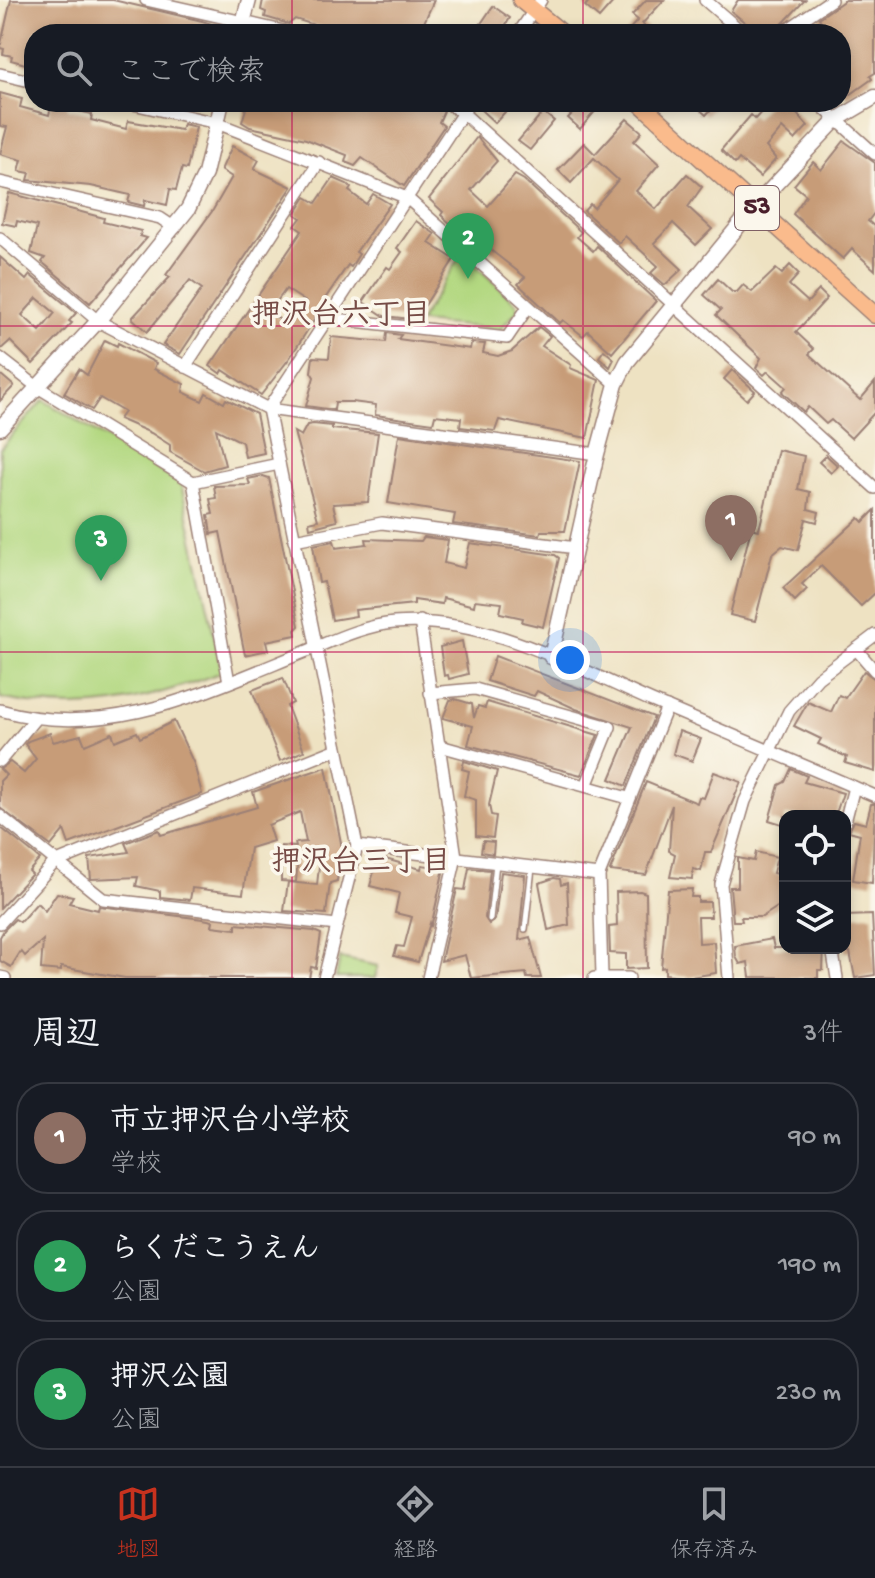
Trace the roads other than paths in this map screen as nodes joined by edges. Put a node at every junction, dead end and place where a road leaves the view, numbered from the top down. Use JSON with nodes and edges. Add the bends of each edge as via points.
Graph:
{"nodes":[{"id":1,"x":146,"y":0,"type":"edge"},
{"id":2,"x":249,"y":0,"type":"edge"},
{"id":3,"x":705,"y":0,"type":"edge"},
{"id":4,"x":831,"y":0,"type":"edge"},
{"id":5,"x":532,"y":3,"type":"edge"},
{"id":6,"x":227,"y":24,"type":"edge"},
{"id":7,"x":242,"y":24,"type":"edge"},
{"id":8,"x":523,"y":24,"type":"edge"},
{"id":9,"x":553,"y":24,"type":"edge"},
{"id":10,"x":733,"y":24,"type":"edge"},
{"id":11,"x":796,"y":24,"type":"edge"},
{"id":12,"x":0,"y":74,"type":"edge"},
{"id":13,"x":24,"y":80,"type":"edge"},
{"id":14,"x":875,"y":97,"type":"edge"},
{"id":15,"x":851,"y":111,"type":"edge"},
{"id":16,"x":168,"y":112,"type":"edge"},
{"id":17,"x":220,"y":112,"type":"edge"},
{"id":18,"x":650,"y":112,"type":"edge"},
{"id":19,"x":828,"y":112,"type":"edge"},
{"id":20,"x":850,"y":112,"type":"edge"},
{"id":21,"x":463,"y":113,"type":"joint"},
{"id":22,"x":836,"y":120,"type":"junction"},
{"id":23,"x":217,"y":123,"type":"junction"},
{"id":24,"x":875,"y":154,"type":"edge"},
{"id":25,"x":319,"y":162,"type":"junction"},
{"id":26,"x":0,"y":182,"type":"edge"},
{"id":27,"x":407,"y":198,"type":"junction"},
{"id":28,"x":755,"y":206,"type":"junction"},
{"id":29,"x":175,"y":228,"type":"junction"},
{"id":30,"x":0,"y":238,"type":"edge"},
{"id":31,"x":673,"y":303,"type":"junction"},
{"id":32,"x":528,"y":307,"type":"junction"},
{"id":33,"x":875,"y":315,"type":"edge"},
{"id":34,"x":327,"y":318,"type":"junction"},
{"id":35,"x":98,"y":321,"type":"junction"},
{"id":36,"x":0,"y":358,"type":"edge"},
{"id":37,"x":185,"y":367,"type":"junction"},
{"id":38,"x":616,"y":384,"type":"junction"},
{"id":39,"x":36,"y":386,"type":"junction"},
{"id":40,"x":268,"y":409,"type":"junction"},
{"id":41,"x":0,"y":428,"type":"edge"},
{"id":42,"x":597,"y":454,"type":"junction"},
{"id":43,"x":279,"y":464,"type":"junction"},
{"id":44,"x":193,"y":482,"type":"junction"},
{"id":45,"x":875,"y":488,"type":"edge"},
{"id":46,"x":294,"y":540,"type":"junction"},
{"id":47,"x":576,"y":548,"type":"junction"},
{"id":48,"x":420,"y":621,"type":"junction"},
{"id":49,"x":875,"y":635,"type":"edge"},
{"id":50,"x":316,"y":647,"type":"junction"},
{"id":51,"x":856,"y":649,"type":"junction"},
{"id":52,"x":551,"y":657,"type":"junction"},
{"id":53,"x":875,"y":671,"type":"edge"},
{"id":54,"x":229,"y":682,"type":"junction"},
{"id":55,"x":430,"y":693,"type":"junction"},
{"id":56,"x":667,"y":707,"type":"junction"},
{"id":57,"x":0,"y":710,"type":"edge"},
{"id":58,"x":34,"y":720,"type":"junction"},
{"id":59,"x":440,"y":746,"type":"junction"},
{"id":60,"x":768,"y":747,"type":"junction"},
{"id":61,"x":337,"y":749,"type":"junction"},
{"id":62,"x":0,"y":761,"type":"edge"},
{"id":63,"x":586,"y":786,"type":"junction"},
{"id":64,"x":854,"y":787,"type":"junction"},
{"id":65,"x":875,"y":796,"type":"edge"},
{"id":66,"x":628,"y":798,"type":"junction"},
{"id":67,"x":848,"y":810,"type":"edge"},
{"id":68,"x":0,"y":816,"type":"edge"},
{"id":69,"x":357,"y":846,"type":"junction"},
{"id":70,"x":456,"y":857,"type":"junction"},
{"id":71,"x":496,"y":862,"type":"junction"},
{"id":72,"x":54,"y":863,"type":"junction"},
{"id":73,"x":532,"y":867,"type":"junction"},
{"id":74,"x":599,"y":875,"type":"junction"},
{"id":75,"x":490,"y":919,"type":"dead end"},
{"id":76,"x":0,"y":923,"type":"edge"},
{"id":77,"x":337,"y":925,"type":"junction"},
{"id":78,"x":525,"y":929,"type":"dead end"},
{"id":79,"x":833,"y":954,"type":"edge"},
{"id":80,"x":598,"y":977,"type":"edge"},
{"id":81,"x":324,"y":978,"type":"edge"},
{"id":82,"x":428,"y":978,"type":"edge"},
{"id":83,"x":629,"y":978,"type":"edge"},
{"id":84,"x":729,"y":978,"type":"edge"},
{"id":85,"x":837,"y":978,"type":"edge"}],
"edges":[{"from":1,"to":6,"type":"street"},
{"from":2,"to":7,"type":"street"},
{"from":3,"to":10,"type":"street"},
{"from":4,"to":11,"type":"street"},
{"from":5,"to":8,"type":"street"},
{"from":5,"to":9,"type":"main road"},
{"from":12,"to":13,"type":"street"},
{"from":14,"to":15,"type":"street"},
{"from":16,"to":23,"type":"street"},
{"from":17,"to":23,"type":"street"},
{"from":18,"to":28,"type":"main road","number":"53"},
{"from":19,"to":22,"type":"street"},
{"from":20,"to":22,"type":"street"},
{"from":21,"to":27,"type":"street"},
{"from":21,"to":31,"type":"street"},
{"from":22,"to":24,"type":"street"},
{"from":22,"to":28,"type":"street"},
{"from":23,"to":25,"type":"street"},
{"from":23,"to":29,"type":"street","via":[[205,174]]},
{"from":25,"to":27,"type":"street"},
{"from":25,"to":37,"type":"street"},
{"from":26,"to":29,"type":"street","via":[[160,218]]},
{"from":27,"to":32,"type":"street"},
{"from":27,"to":34,"type":"street"},
{"from":28,"to":31,"type":"street"},
{"from":28,"to":33,"type":"main road","number":"53"},
{"from":29,"to":35,"type":"street"},
{"from":30,"to":35,"type":"street"},
{"from":31,"to":38,"type":"street"},
{"from":31,"to":45,"type":"street"},
{"from":32,"to":34,"type":"street","via":[[507,338]]},
{"from":32,"to":38,"type":"street"},
{"from":34,"to":40,"type":"street"},
{"from":35,"to":37,"type":"street"},
{"from":35,"to":39,"type":"street"},
{"from":36,"to":39,"type":"street"},
{"from":37,"to":40,"type":"street"},
{"from":38,"to":42,"type":"street"},
{"from":39,"to":41,"type":"street"},
{"from":39,"to":44,"type":"street"},
{"from":40,"to":42,"type":"street"},
{"from":40,"to":43,"type":"street"},
{"from":42,"to":47,"type":"street"},
{"from":43,"to":44,"type":"street"},
{"from":43,"to":46,"type":"street"},
{"from":44,"to":54,"type":"street"},
{"from":46,"to":47,"type":"street","via":[[382,523]]},
{"from":46,"to":50,"type":"street"},
{"from":47,"to":52,"type":"street"},
{"from":48,"to":50,"type":"street","via":[[364,628]]},
{"from":48,"to":52,"type":"street","via":[[479,630]]},
{"from":48,"to":55,"type":"street"},
{"from":49,"to":51,"type":"street"},
{"from":50,"to":54,"type":"street"},
{"from":50,"to":61,"type":"street"},
{"from":51,"to":53,"type":"street"},
{"from":51,"to":60,"type":"street","via":[[818,678],[789,711]]},
{"from":52,"to":56,"type":"street"},
{"from":54,"to":58,"type":"street","via":[[129,715]]},
{"from":55,"to":59,"type":"street"},
{"from":55,"to":63,"type":"street","via":[[475,689],[610,727]]},
{"from":56,"to":60,"type":"street"},
{"from":56,"to":66,"type":"street"},
{"from":57,"to":58,"type":"street"},
{"from":58,"to":62,"type":"street"},
{"from":59,"to":63,"type":"street"},
{"from":59,"to":70,"type":"street"},
{"from":60,"to":64,"type":"street"},
{"from":60,"to":84,"type":"street","via":[[745,801],[721,884]]},
{"from":61,"to":69,"type":"street"},
{"from":61,"to":72,"type":"street"},
{"from":63,"to":66,"type":"street"},
{"from":64,"to":65,"type":"street"},
{"from":64,"to":67,"type":"street"},
{"from":66,"to":74,"type":"street"},
{"from":68,"to":72,"type":"street"},
{"from":69,"to":70,"type":"street"},
{"from":69,"to":77,"type":"street"},
{"from":70,"to":71,"type":"street"},
{"from":70,"to":82,"type":"street"},
{"from":71,"to":73,"type":"street"},
{"from":71,"to":75,"type":"lane"},
{"from":72,"to":76,"type":"street"},
{"from":72,"to":77,"type":"street","via":[[103,899]]},
{"from":73,"to":74,"type":"street"},
{"from":73,"to":78,"type":"lane"},
{"from":74,"to":80,"type":"street"},
{"from":77,"to":81,"type":"street"},
{"from":79,"to":85,"type":"street"},
{"from":80,"to":83,"type":"street"}]}
